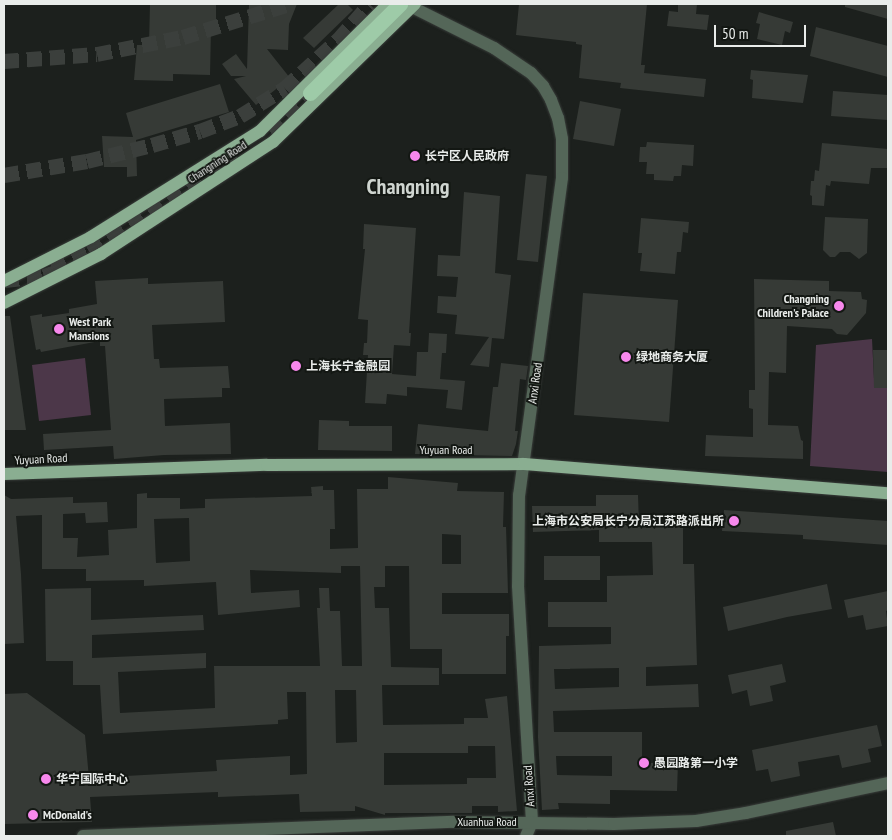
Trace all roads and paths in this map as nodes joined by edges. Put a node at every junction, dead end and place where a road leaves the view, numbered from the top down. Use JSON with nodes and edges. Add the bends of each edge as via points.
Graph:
{"nodes":[{"id":1,"x":388,"y":4,"type":"edge"},
{"id":2,"x":404,"y":4,"type":"edge"},
{"id":3,"x":310,"y":93,"type":"tunnel mouth"},
{"id":4,"x":4,"y":281,"type":"edge"},
{"id":5,"x":4,"y":303,"type":"edge"},
{"id":6,"x":524,"y":464,"type":"junction"},
{"id":7,"x":4,"y":474,"type":"edge"},
{"id":8,"x":888,"y":493,"type":"edge"},
{"id":9,"x":888,"y":783,"type":"edge"},
{"id":10,"x":532,"y":822,"type":"junction"},
{"id":11,"x":83,"y":836,"type":"edge"},
{"id":12,"x":526,"y":836,"type":"edge"}],
"edges":[{"from":1,"to":4,"type":"main road","name":"Changning Road","via":[[260,131],[91,237]]},
{"from":2,"to":3,"type":"highway"},
{"from":2,"to":5,"type":"main road","name":"Changning Road","via":[[272,142],[101,254]]},
{"from":2,"to":6,"type":"street","name":"Anxi Road","via":[[494,48],[531,73],[542,86],[558,118],[562,139],[562,178]]},
{"from":6,"to":7,"type":"main road","name":"Yuyuan Road","via":[[267,465]]},
{"from":6,"to":8,"type":"main road","name":"Yuyuan Road"},
{"from":6,"to":10,"type":"street","name":"Anxi Road","via":[[519,496],[518,586]]},
{"from":9,"to":10,"type":"street","name":"Xuanhua Road","via":[[696,820],[632,824]]},
{"from":10,"to":11,"type":"street","name":"Xuanhua Road","via":[[402,823]]},
{"from":10,"to":12,"type":"street","name":"Anxi Road"}]}
